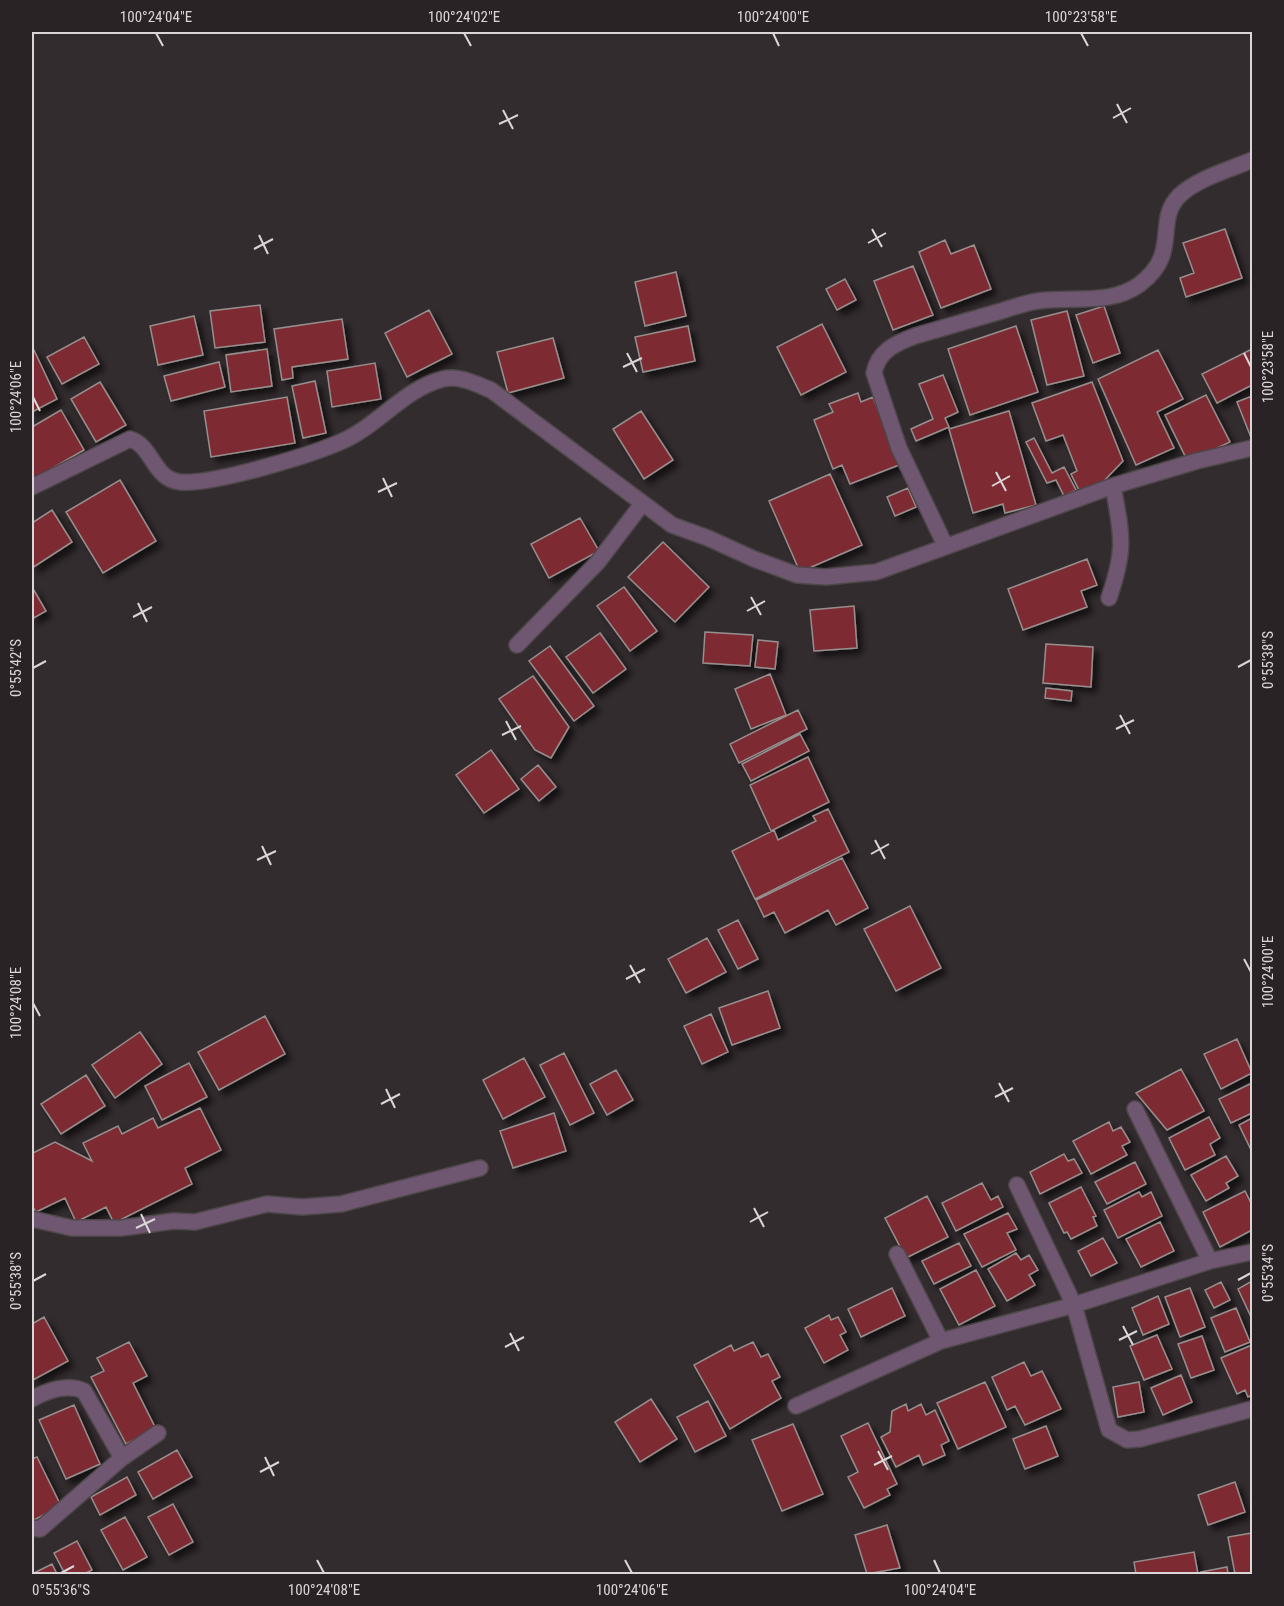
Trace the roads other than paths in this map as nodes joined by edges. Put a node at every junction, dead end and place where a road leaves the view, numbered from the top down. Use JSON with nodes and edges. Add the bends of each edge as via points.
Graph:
{"nodes":[{"id":1,"x":1252,"y":160,"type":"edge"},
{"id":2,"x":1252,"y":448,"type":"edge"},
{"id":3,"x":1113,"y":486,"type":"junction"},
{"id":4,"x":32,"y":487,"type":"edge"},
{"id":5,"x":642,"y":504,"type":"junction"},
{"id":6,"x":945,"y":545,"type":"junction"},
{"id":7,"x":1109,"y":598,"type":"dead end"},
{"id":8,"x":517,"y":645,"type":"dead end"},
{"id":9,"x":1136,"y":1109,"type":"dead end"},
{"id":10,"x":480,"y":1168,"type":"dead end"},
{"id":11,"x":1017,"y":1185,"type":"dead end"},
{"id":12,"x":32,"y":1219,"type":"edge"},
{"id":13,"x":1252,"y":1252,"type":"edge"},
{"id":14,"x":897,"y":1254,"type":"dead end"},
{"id":15,"x":1210,"y":1261,"type":"junction"},
{"id":16,"x":1074,"y":1305,"type":"junction"},
{"id":17,"x":941,"y":1341,"type":"junction"},
{"id":18,"x":32,"y":1399,"type":"edge"},
{"id":19,"x":796,"y":1406,"type":"dead end"},
{"id":20,"x":1252,"y":1409,"type":"edge"},
{"id":21,"x":158,"y":1433,"type":"dead end"},
{"id":22,"x":122,"y":1458,"type":"junction"},
{"id":23,"x":32,"y":1528,"type":"edge"}],
"edges":[{"from":1,"to":6,"type":"street","via":[[1191,186],[1177,198],[1168,218],[1165,254],[1155,272],[1137,286],[1096,298],[1037,301],[915,336],[883,353],[874,373],[899,448]]},
{"from":2,"to":3,"type":"street"},
{"from":3,"to":6,"type":"street"},
{"from":3,"to":7,"type":"street","via":[[1122,541],[1120,565]]},
{"from":4,"to":5,"type":"street","via":[[130,439],[140,445],[162,475],[177,482],[275,464],[348,439],[420,388],[444,378],[468,380],[490,390]]},
{"from":5,"to":6,"type":"street","via":[[672,525],[797,575],[826,577],[876,572]]},
{"from":5,"to":8,"type":"street","via":[[598,562]]},
{"from":9,"to":15,"type":"street"},
{"from":10,"to":12,"type":"street","via":[[341,1204],[302,1208],[267,1204],[195,1222],[72,1228]]},
{"from":11,"to":16,"type":"street"},
{"from":13,"to":15,"type":"street"},
{"from":14,"to":17,"type":"street"},
{"from":15,"to":16,"type":"street"},
{"from":16,"to":17,"type":"street"},
{"from":16,"to":20,"type":"street","via":[[1109,1431],[1117,1436],[1126,1440],[1152,1437]]},
{"from":17,"to":19,"type":"street"},
{"from":18,"to":22,"type":"street","via":[[44,1392],[70,1387],[84,1390]]},
{"from":21,"to":22,"type":"street"},
{"from":22,"to":23,"type":"street","via":[[40,1529]]}]}
